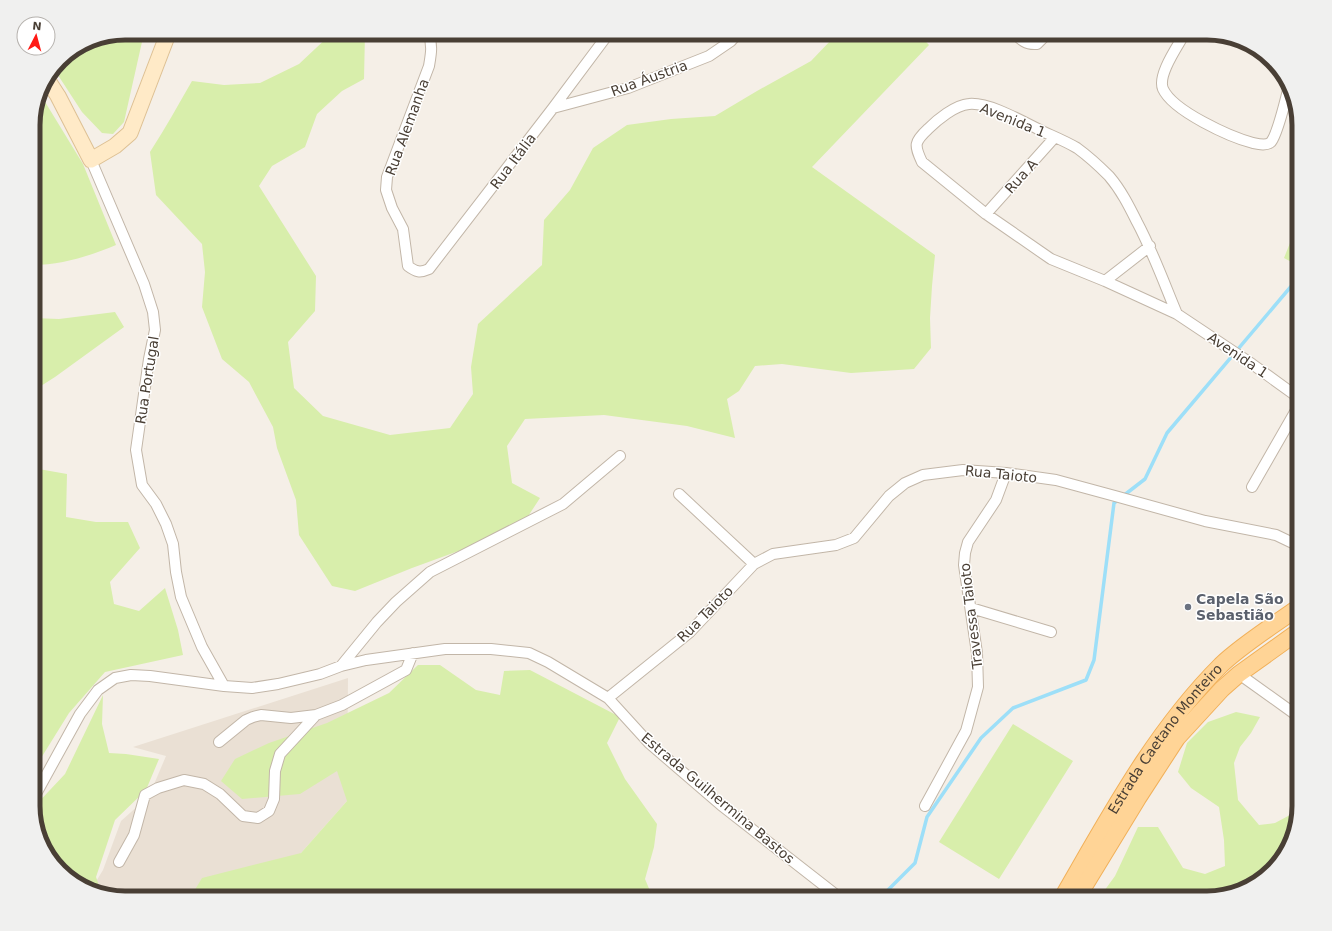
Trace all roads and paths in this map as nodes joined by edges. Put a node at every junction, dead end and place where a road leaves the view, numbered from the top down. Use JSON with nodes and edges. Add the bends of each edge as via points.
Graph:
{"nodes":[{"id":1,"x":166,"y":40,"type":"edge"},
{"id":2,"x":431,"y":40,"type":"edge"},
{"id":3,"x":604,"y":40,"type":"edge"},
{"id":4,"x":732,"y":40,"type":"edge"},
{"id":5,"x":1021,"y":40,"type":"edge"},
{"id":6,"x":1042,"y":40,"type":"edge"},
{"id":7,"x":1180,"y":40,"type":"edge"},
{"id":8,"x":50,"y":84,"type":"edge"},
{"id":9,"x":1286,"y":94,"type":"edge"},
{"id":10,"x":553,"y":108,"type":"junction"},
{"id":11,"x":1055,"y":138,"type":"junction"},
{"id":12,"x":91,"y":160,"type":"junction"},
{"id":13,"x":986,"y":214,"type":"junction"},
{"id":14,"x":1150,"y":246,"type":"junction"},
{"id":15,"x":408,"y":266,"type":"joint"},
{"id":16,"x":1105,"y":281,"type":"junction"},
{"id":17,"x":1177,"y":314,"type":"junction"},
{"id":18,"x":1292,"y":393,"type":"edge"},
{"id":19,"x":1292,"y":417,"type":"edge"},
{"id":20,"x":620,"y":456,"type":"dead end"},
{"id":21,"x":1006,"y":473,"type":"junction"},
{"id":22,"x":1252,"y":487,"type":"dead end"},
{"id":23,"x":679,"y":494,"type":"dead end"},
{"id":24,"x":1292,"y":543,"type":"edge"},
{"id":25,"x":754,"y":564,"type":"junction"},
{"id":26,"x":971,"y":608,"type":"junction"},
{"id":27,"x":1292,"y":612,"type":"edge"},
{"id":28,"x":1051,"y":632,"type":"dead end"},
{"id":29,"x":1292,"y":636,"type":"edge"},
{"id":30,"x":413,"y":653,"type":"junction"},
{"id":31,"x":341,"y":666,"type":"junction"},
{"id":32,"x":1239,"y":674,"type":"junction"},
{"id":33,"x":224,"y":686,"type":"junction"},
{"id":34,"x":608,"y":698,"type":"junction"},
{"id":35,"x":1292,"y":712,"type":"edge"},
{"id":36,"x":316,"y":715,"type":"junction"},
{"id":37,"x":219,"y":742,"type":"dead end"},
{"id":38,"x":40,"y":787,"type":"edge"},
{"id":39,"x":925,"y":806,"type":"dead end"},
{"id":40,"x":119,"y":862,"type":"dead end"},
{"id":41,"x":831,"y":891,"type":"edge"},
{"id":42,"x":1066,"y":891,"type":"edge"},
{"id":43,"x":1081,"y":891,"type":"edge"}],
"edges":[{"from":1,"to":12,"type":"street","via":[[130,133],[115,146]]},
{"from":2,"to":15,"type":"street","name":"Rua Alemanha","via":[[429,66],[387,177],[386,190],[403,230]]},
{"from":3,"to":10,"type":"street","name":"Rua Itália"},
{"from":4,"to":10,"type":"street","name":"Rua Áustria","via":[[709,56],[628,88]]},
{"from":5,"to":6,"type":"street","via":[[1030,45]]},
{"from":7,"to":9,"type":"street","via":[[1164,72],[1163,89],[1182,109],[1214,129],[1242,140],[1267,144],[1271,142],[1275,132]]},
{"from":8,"to":12,"type":"street","name":"Rua Portugal"},
{"from":10,"to":15,"type":"street","name":"Rua Itália","via":[[429,268],[422,272]]},
{"from":11,"to":13,"type":"street","name":"Rua A"},
{"from":11,"to":13,"type":"street","name":"Avenida 1","via":[[980,104],[956,108],[920,136],[916,142],[916,150],[922,162]]},
{"from":11,"to":14,"type":"street","name":"Avenida 1","via":[[1076,148],[1109,176],[1125,197]]},
{"from":12,"to":33,"type":"street","name":"Rua Portugal","via":[[144,284],[153,312],[155,330],[136,450],[142,484],[166,524],[173,544],[181,597],[202,647]]},
{"from":13,"to":16,"type":"street","name":"Avenida 1","via":[[1051,259]]},
{"from":14,"to":16,"type":"street"},
{"from":14,"to":17,"type":"street","name":"Avenida 1"},
{"from":16,"to":17,"type":"street","name":"Avenida 1"},
{"from":17,"to":18,"type":"street","name":"Avenida 1"},
{"from":19,"to":22,"type":"street"},
{"from":20,"to":31,"type":"street","via":[[563,504],[430,572],[377,622]]},
{"from":21,"to":24,"type":"street","name":"Rua Taioto","via":[[1056,480],[1205,521],[1276,535]]},
{"from":21,"to":25,"type":"street","name":"Rua Taioto","via":[[963,470],[923,475],[905,483],[889,496],[854,538],[836,545],[773,554]]},
{"from":21,"to":26,"type":"street","name":"Travessa Taioto","via":[[996,500],[968,542],[965,553],[964,565]]},
{"from":23,"to":25,"type":"street"},
{"from":25,"to":34,"type":"street","name":"Rua Taioto","via":[[690,632]]},
{"from":26,"to":28,"type":"street"},
{"from":26,"to":39,"type":"street","name":"Travessa Taioto","via":[[977,653],[978,687],[966,731]]},
{"from":27,"to":42,"type":"main road","name":"Estrada Caetano Monteiro","via":[[1222,664],[1189,699],[1157,742]]},
{"from":29,"to":32,"type":"main road","name":"Estrada Caetano Monteiro"},
{"from":30,"to":31,"type":"street","name":"Estrada Guilhermina Bastos"},
{"from":30,"to":34,"type":"street","name":"Estrada Guilhermina Bastos","via":[[445,649],[491,649],[529,653]]},
{"from":30,"to":36,"type":"street","via":[[406,670],[342,705]]},
{"from":31,"to":33,"type":"street","name":"Estrada Guilhermina Bastos","via":[[278,684],[252,688]]},
{"from":32,"to":35,"type":"street"},
{"from":32,"to":43,"type":"main road","name":"Estrada Caetano Monteiro","via":[[1177,738]]},
{"from":33,"to":38,"type":"street","name":"Estrada Guilhermina Bastos","via":[[150,676],[130,675],[115,678],[98,690],[80,714]]},
{"from":34,"to":41,"type":"street","name":"Estrada Guilhermina Bastos","via":[[648,743],[721,805]]},
{"from":36,"to":37,"type":"street","via":[[291,718],[261,715],[253,717]]},
{"from":36,"to":40,"type":"street","via":[[280,754],[275,771],[274,799],[268,812],[258,818],[243,816],[220,794],[204,784],[184,780],[158,788],[145,795],[134,835]]}]}
